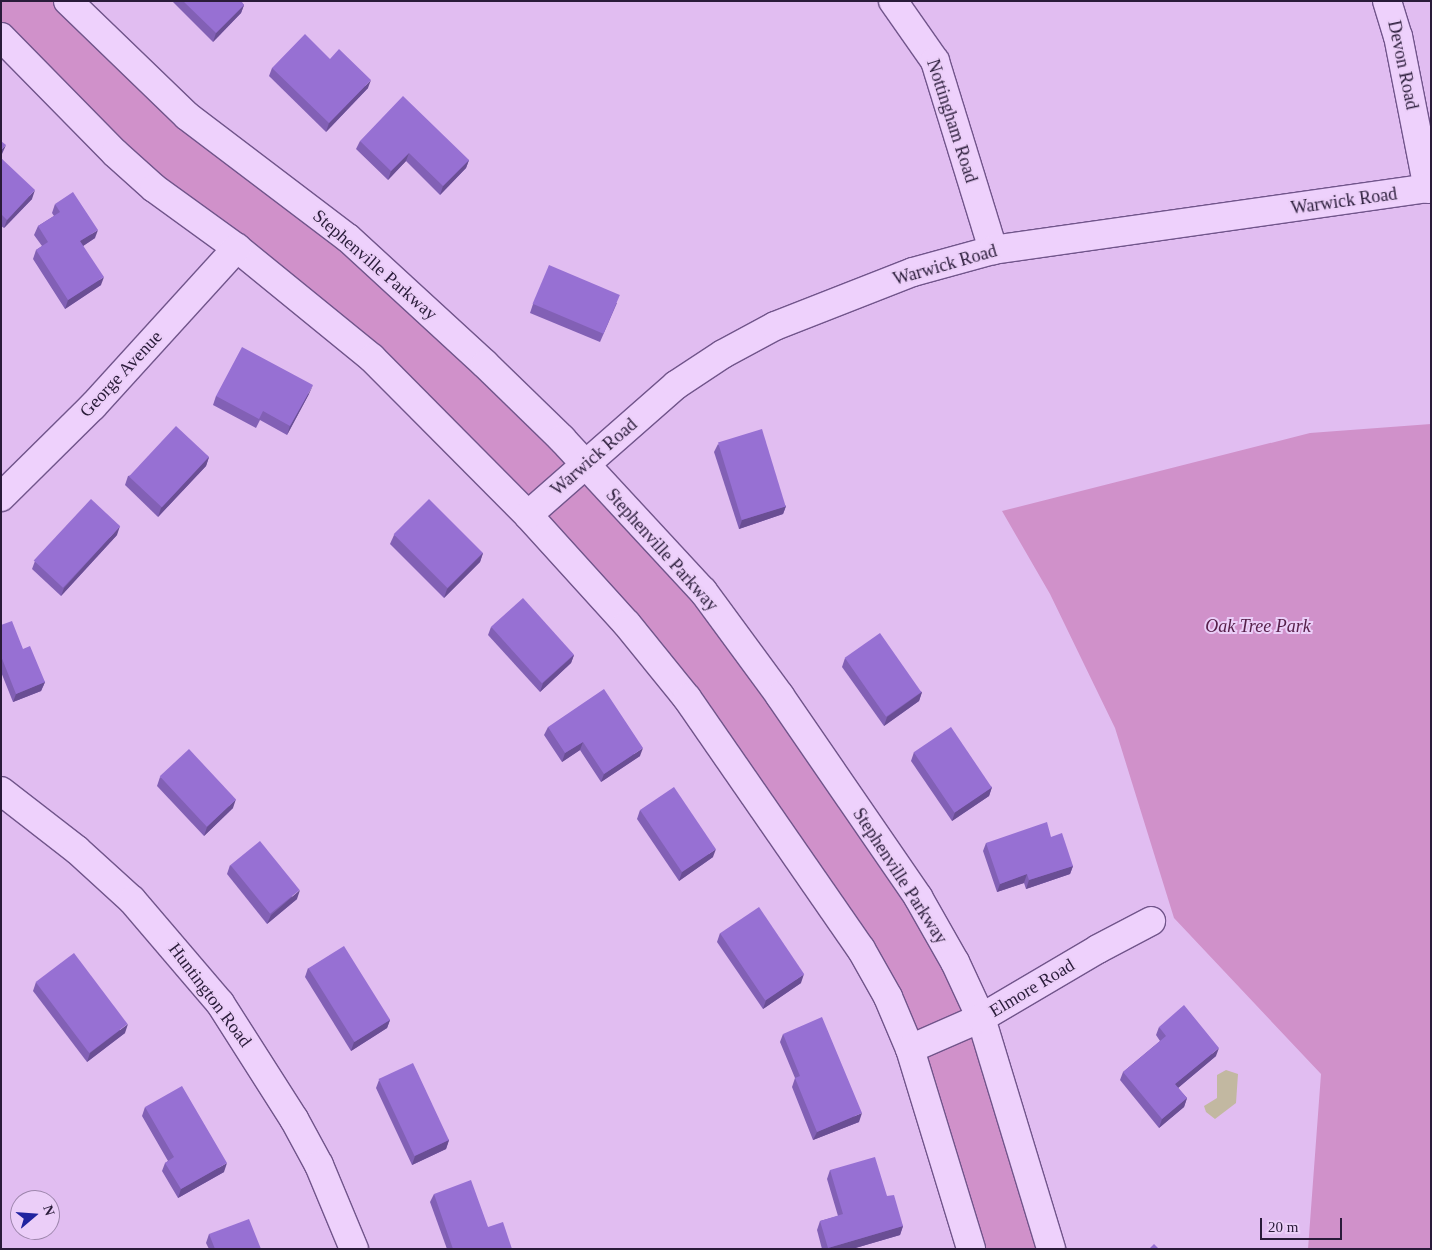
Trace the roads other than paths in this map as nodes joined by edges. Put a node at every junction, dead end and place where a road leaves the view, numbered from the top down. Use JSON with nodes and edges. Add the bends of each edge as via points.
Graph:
{"nodes":[{"id":1,"x":68,"y":1,"type":"edge"},
{"id":2,"x":893,"y":1,"type":"edge"},
{"id":3,"x":1387,"y":1,"type":"edge"},
{"id":4,"x":1,"y":36,"type":"edge"},
{"id":5,"x":1429,"y":189,"type":"edge"},
{"id":6,"x":237,"y":248,"type":"junction"},
{"id":7,"x":993,"y":250,"type":"junction"},
{"id":8,"x":585,"y":464,"type":"junction"},
{"id":9,"x":1,"y":497,"type":"edge"},
{"id":10,"x":528,"y":515,"type":"junction"},
{"id":11,"x":1,"y":791,"type":"edge"},
{"id":12,"x":1151,"y":921,"type":"dead end"},
{"id":13,"x":981,"y":1018,"type":"junction"},
{"id":14,"x":910,"y":1048,"type":"junction"},
{"id":15,"x":354,"y":1249,"type":"edge"},
{"id":16,"x":971,"y":1249,"type":"edge"},
{"id":17,"x":1051,"y":1249,"type":"edge"}],
"edges":[{"from":1,"to":8,"type":"street","name":"Stephenville Parkway","via":[[187,116],[348,238],[485,364]]},
{"from":2,"to":7,"type":"street","name":"Nottingham Road","via":[[935,61]]},
{"from":3,"to":5,"type":"street","name":"Devon Road","via":[[1398,36]]},
{"from":4,"to":6,"type":"street","via":[[115,153],[154,188]]},
{"from":5,"to":7,"type":"street","name":"Warwick Road"},
{"from":6,"to":9,"type":"street","name":"George Avenue","via":[[93,406]]},
{"from":6,"to":10,"type":"street","via":[[372,358]]},
{"from":7,"to":8,"type":"street","name":"Warwick Road","via":[[913,272],[775,326],[723,354],[676,385]]},
{"from":8,"to":10,"type":"street","name":"Warwick Road"},
{"from":8,"to":13,"type":"street","name":"Stephenville Parkway","via":[[703,591],[780,696],[918,897],[955,962]]},
{"from":10,"to":14,"type":"street","via":[[627,624],[688,698],[861,949],[888,997]]},
{"from":11,"to":15,"type":"street","name":"Huntington Road","via":[[77,850],[132,900],[220,1003],[294,1119],[319,1165]]},
{"from":12,"to":13,"type":"street","name":"Elmore Road"},
{"from":13,"to":14,"type":"street","name":"Elmore Road"},
{"from":13,"to":17,"type":"street","name":"Stephenville Parkway"},
{"from":14,"to":16,"type":"street"}]}
